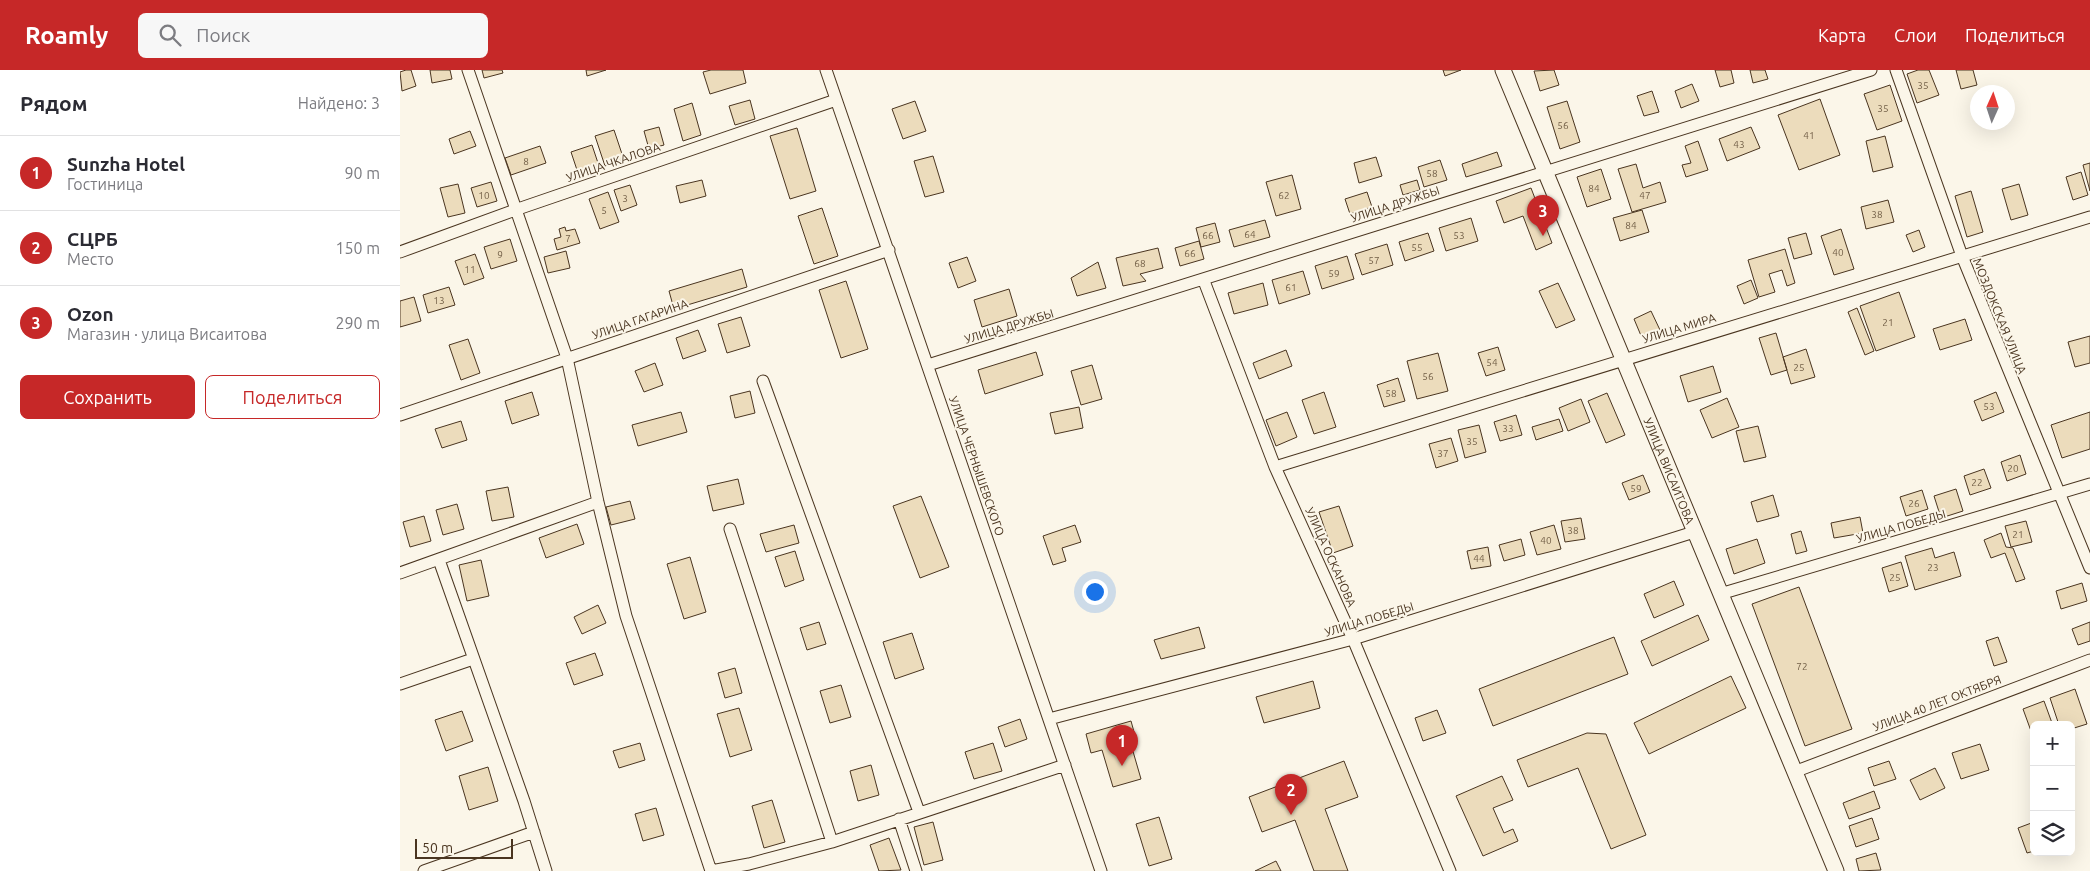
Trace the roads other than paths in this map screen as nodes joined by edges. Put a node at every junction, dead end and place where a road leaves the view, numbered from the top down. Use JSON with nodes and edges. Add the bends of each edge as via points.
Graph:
{"nodes":[{"id":1,"x":468,"y":70,"type":"edge"},
{"id":2,"x":826,"y":70,"type":"edge"},
{"id":3,"x":1503,"y":70,"type":"edge"},
{"id":4,"x":1871,"y":70,"type":"edge"},
{"id":5,"x":1896,"y":70,"type":"edge"},
{"id":6,"x":836,"y":100,"type":"junction"},
{"id":7,"x":1544,"y":170,"type":"junction"},
{"id":8,"x":514,"y":210,"type":"junction"},
{"id":9,"x":2090,"y":217,"type":"edge"},
{"id":10,"x":888,"y":250,"type":"junction"},
{"id":11,"x":400,"y":252,"type":"edge"},
{"id":12,"x":1962,"y":256,"type":"junction"},
{"id":13,"x":1204,"y":281,"type":"junction"},
{"id":14,"x":568,"y":358,"type":"junction"},
{"id":15,"x":1622,"y":360,"type":"junction"},
{"id":16,"x":928,"y":365,"type":"junction"},
{"id":17,"x":763,"y":381,"type":"dead end"},
{"id":18,"x":400,"y":415,"type":"edge"},
{"id":19,"x":1276,"y":467,"type":"junction"},
{"id":20,"x":2090,"y":484,"type":"edge"},
{"id":21,"x":2058,"y":494,"type":"junction"},
{"id":22,"x":598,"y":502,"type":"junction"},
{"id":23,"x":730,"y":529,"type":"dead end"},
{"id":24,"x":1694,"y":532,"type":"junction"},
{"id":25,"x":439,"y":560,"type":"junction"},
{"id":26,"x":2090,"y":568,"type":"edge"},
{"id":27,"x":400,"y":573,"type":"edge"},
{"id":28,"x":1720,"y":594,"type":"junction"},
{"id":29,"x":1353,"y":639,"type":"junction"},
{"id":30,"x":473,"y":659,"type":"junction"},
{"id":31,"x":2090,"y":660,"type":"edge"},
{"id":32,"x":400,"y":684,"type":"edge"},
{"id":33,"x":1049,"y":718,"type":"junction"},
{"id":34,"x":1065,"y":765,"type":"junction"},
{"id":35,"x":1794,"y":772,"type":"junction"},
{"id":36,"x":919,"y":812,"type":"junction"},
{"id":37,"x":898,"y":819,"type":"junction"},
{"id":38,"x":534,"y":832,"type":"junction"},
{"id":39,"x":832,"y":842,"type":"junction"},
{"id":40,"x":751,"y":868,"type":"edge"},
{"id":41,"x":424,"y":871,"type":"edge"},
{"id":42,"x":546,"y":871,"type":"edge"},
{"id":43,"x":916,"y":871,"type":"edge"},
{"id":44,"x":1101,"y":871,"type":"edge"},
{"id":45,"x":1450,"y":871,"type":"edge"},
{"id":46,"x":1836,"y":871,"type":"edge"}],
"edges":[{"from":1,"to":8,"type":"street"},
{"from":2,"to":6,"type":"street","name":"УЛИЦА ЧЕРНЫШЕВСКОГО"},
{"from":3,"to":7,"type":"street","name":"УЛИЦА ВИСАИТОВА"},
{"from":4,"to":7,"type":"street","name":"УЛИЦА ДРУЖБЫ"},
{"from":5,"to":12,"type":"street","name":"МОЗДОКСКАЯ УЛИЦА"},
{"from":6,"to":8,"type":"street","name":"УЛИЦА ЧКАЛОВА"},
{"from":6,"to":10,"type":"street","name":"УЛИЦА ЧЕРНЫШЕВСКОГО"},
{"from":7,"to":13,"type":"street","name":"УЛИЦА ДРУЖБЫ"},
{"from":7,"to":15,"type":"street","name":"УЛИЦА ВИСАИТОВА"},
{"from":8,"to":11,"type":"street","name":"УЛИЦА ЧКАЛОВА"},
{"from":8,"to":14,"type":"street"},
{"from":9,"to":12,"type":"street","name":"УЛИЦА МИРА"},
{"from":10,"to":14,"type":"street","name":"УЛИЦА ГАГАРИНА"},
{"from":10,"to":16,"type":"street","name":"УЛИЦА ЧЕРНЫШЕВСКОГО"},
{"from":12,"to":15,"type":"street","name":"УЛИЦА МИРА"},
{"from":12,"to":21,"type":"street","name":"МОЗДОКСКАЯ УЛИЦА"},
{"from":13,"to":16,"type":"street","name":"УЛИЦА ДРУЖБЫ"},
{"from":13,"to":19,"type":"street","name":"УЛИЦА ОСКАНОВА"},
{"from":14,"to":18,"type":"street","name":"УЛИЦА ГАГАРИНА"},
{"from":14,"to":22,"type":"street"},
{"from":15,"to":19,"type":"street","name":"УЛИЦА МИРА"},
{"from":15,"to":24,"type":"street","name":"УЛИЦА ВИСАИТОВА"},
{"from":16,"to":33,"type":"street","name":"УЛИЦА ЧЕРНЫШЕВСКОГО"},
{"from":17,"to":36,"type":"street"},
{"from":19,"to":29,"type":"street","name":"УЛИЦА ОСКАНОВА"},
{"from":20,"to":21,"type":"street","name":"УЛИЦА ПОБЕДЫ"},
{"from":21,"to":26,"type":"street","name":"МОЗДОКСКАЯ УЛИЦА"},
{"from":21,"to":28,"type":"street","name":"УЛИЦА ПОБЕДЫ"},
{"from":22,"to":25,"type":"street"},
{"from":22,"to":40,"type":"street","via":[[626,616],[711,871]]},
{"from":23,"to":39,"type":"street"},
{"from":24,"to":28,"type":"street","name":"УЛИЦА ВИСАИТОВА"},
{"from":24,"to":29,"type":"street","name":"УЛИЦА ПОБЕДЫ"},
{"from":25,"to":27,"type":"street"},
{"from":25,"to":30,"type":"street"},
{"from":28,"to":35,"type":"street","name":"УЛИЦА ВИСАИТОВА"},
{"from":29,"to":33,"type":"street","name":"УЛИЦА ПОБЕДЫ"},
{"from":29,"to":45,"type":"street","name":"УЛИЦА ОСКАНОВА"},
{"from":30,"to":32,"type":"street"},
{"from":30,"to":38,"type":"street"},
{"from":31,"to":35,"type":"street","name":"УЛИЦА 40 ЛЕТ ОКТЯБРЯ"},
{"from":33,"to":34,"type":"street","name":"УЛИЦА ЧЕРНЫШЕВСКОГО"},
{"from":34,"to":36,"type":"street"},
{"from":34,"to":44,"type":"street","name":"УЛИЦА ЧЕРНЫШЕВСКОГО"},
{"from":35,"to":46,"type":"street","name":"УЛИЦА ВИСАИТОВА"},
{"from":36,"to":37,"type":"street"},
{"from":37,"to":39,"type":"street"},
{"from":37,"to":43,"type":"street"},
{"from":38,"to":41,"type":"street"},
{"from":38,"to":42,"type":"street"},
{"from":39,"to":40,"type":"street"}]}
